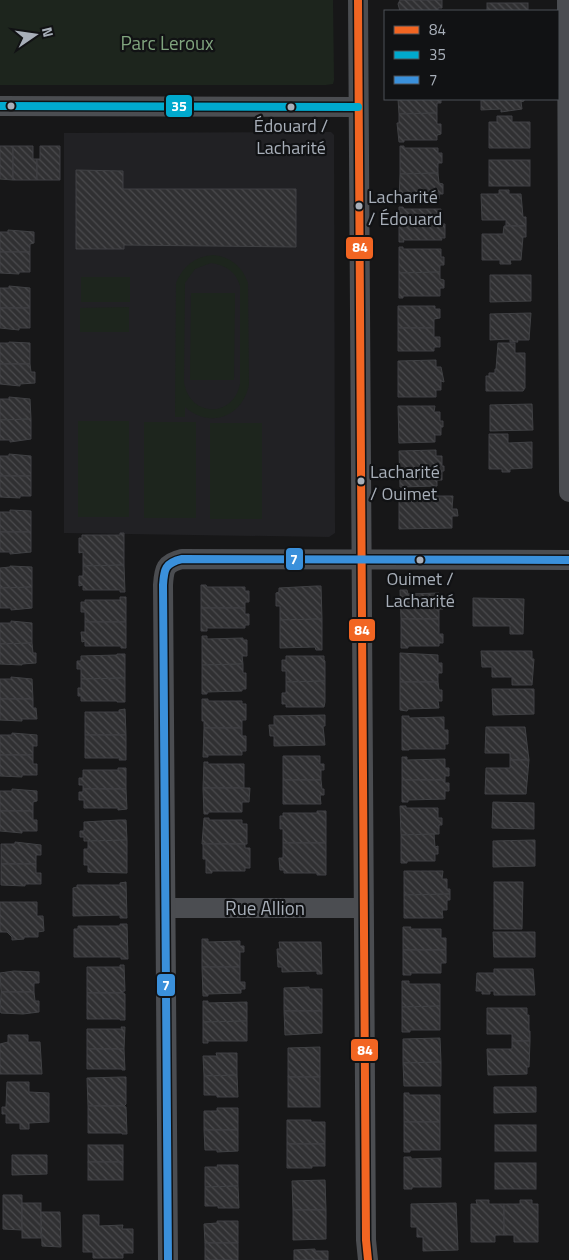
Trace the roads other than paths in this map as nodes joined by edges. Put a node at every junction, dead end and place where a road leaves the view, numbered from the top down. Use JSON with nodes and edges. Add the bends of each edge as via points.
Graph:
{"nodes":[{"id":1,"x":358,"y":0,"type":"edge"},
{"id":2,"x":567,"y":0,"type":"edge"},
{"id":3,"x":0,"y":106,"type":"edge"},
{"id":4,"x":358,"y":107,"type":"junction"},
{"id":5,"x":569,"y":492,"type":"edge"},
{"id":6,"x":362,"y":560,"type":"junction"},
{"id":7,"x":569,"y":560,"type":"edge"},
{"id":8,"x":166,"y":908,"type":"junction"},
{"id":9,"x":363,"y":908,"type":"junction"},
{"id":10,"x":168,"y":1260,"type":"edge"},
{"id":11,"x":368,"y":1260,"type":"edge"}],
"edges":[{"from":1,"to":4,"type":"street"},
{"from":2,"to":5,"type":"street"},
{"from":3,"to":4,"type":"street"},
{"from":4,"to":6,"type":"street"},
{"from":6,"to":7,"type":"street"},
{"from":6,"to":8,"type":"street","via":[[182,559],[166,565],[163,574]]},
{"from":6,"to":9,"type":"street"},
{"from":8,"to":9,"type":"street","name":"Rue Allion"},
{"from":8,"to":10,"type":"street"},
{"from":9,"to":11,"type":"street"}]}
